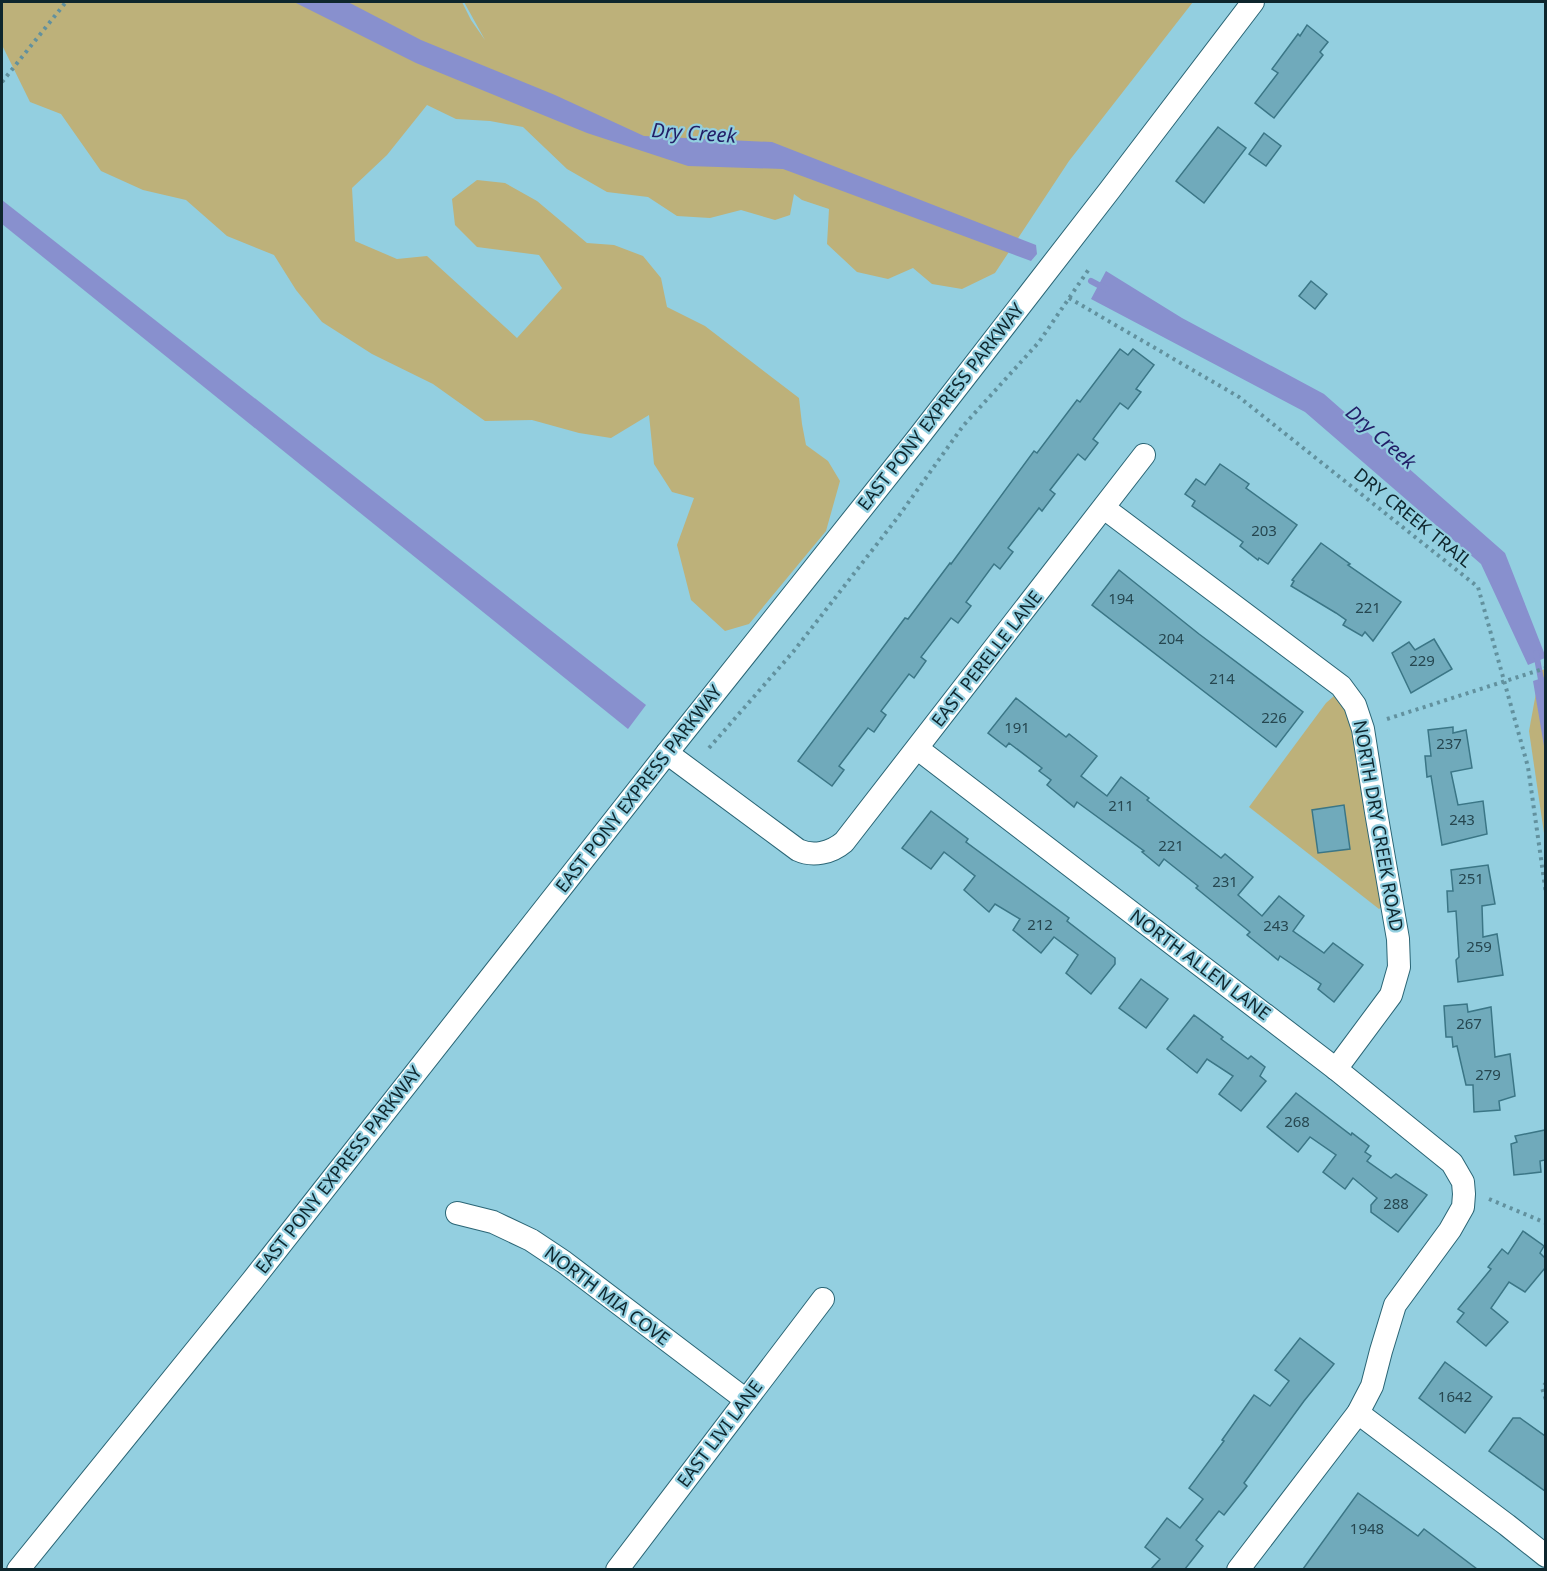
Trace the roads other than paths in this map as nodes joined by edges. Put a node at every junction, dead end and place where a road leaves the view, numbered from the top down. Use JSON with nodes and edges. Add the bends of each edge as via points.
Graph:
{"nodes":[{"id":1,"x":1253,"y":2,"type":"edge"},
{"id":2,"x":1144,"y":455,"type":"dead end"},
{"id":3,"x":1104,"y":508,"type":"junction"},
{"id":4,"x":918,"y":749,"type":"junction"},
{"id":5,"x":667,"y":753,"type":"junction"},
{"id":6,"x":1336,"y":1069,"type":"junction"},
{"id":7,"x":457,"y":1213,"type":"dead end"},
{"id":8,"x":823,"y":1299,"type":"dead end"},
{"id":9,"x":746,"y":1400,"type":"junction"},
{"id":10,"x":1358,"y":1413,"type":"junction"},
{"id":11,"x":1545,"y":1556,"type":"edge"},
{"id":12,"x":18,"y":1569,"type":"edge"},
{"id":13,"x":617,"y":1569,"type":"edge"},
{"id":14,"x":1238,"y":1569,"type":"edge"}],
"edges":[{"from":1,"to":5,"type":"street","name":"EAST PONY EXPRESS PARKWAY","via":[[924,430]]},
{"from":2,"to":3,"type":"street","name":"EAST PERELLE LANE"},
{"from":3,"to":4,"type":"street","name":"EAST PERELLE LANE"},
{"from":3,"to":6,"type":"street","name":"NORTH DRY CREEK ROAD","via":[[1341,686],[1355,705],[1364,729],[1398,939],[1399,967],[1391,995]]},
{"from":4,"to":5,"type":"street","name":"EAST PERELLE LANE","via":[[844,842],[820,854],[798,850]]},
{"from":4,"to":6,"type":"street","name":"NORTH ALLEN LANE"},
{"from":5,"to":12,"type":"street","name":"EAST PONY EXPRESS PARKWAY","via":[[252,1281]]},
{"from":6,"to":10,"type":"street","name":"NORTH ALLEN LANE","via":[[1452,1163],[1464,1194],[1450,1230],[1395,1305],[1372,1386]]},
{"from":7,"to":9,"type":"street","name":"NORTH MIA COVE","via":[[493,1222],[531,1240]]},
{"from":8,"to":9,"type":"street","name":"EAST LIVI LANE"},
{"from":9,"to":13,"type":"street","name":"EAST LIVI LANE"},
{"from":10,"to":11,"type":"street"},
{"from":10,"to":14,"type":"street"}]}
